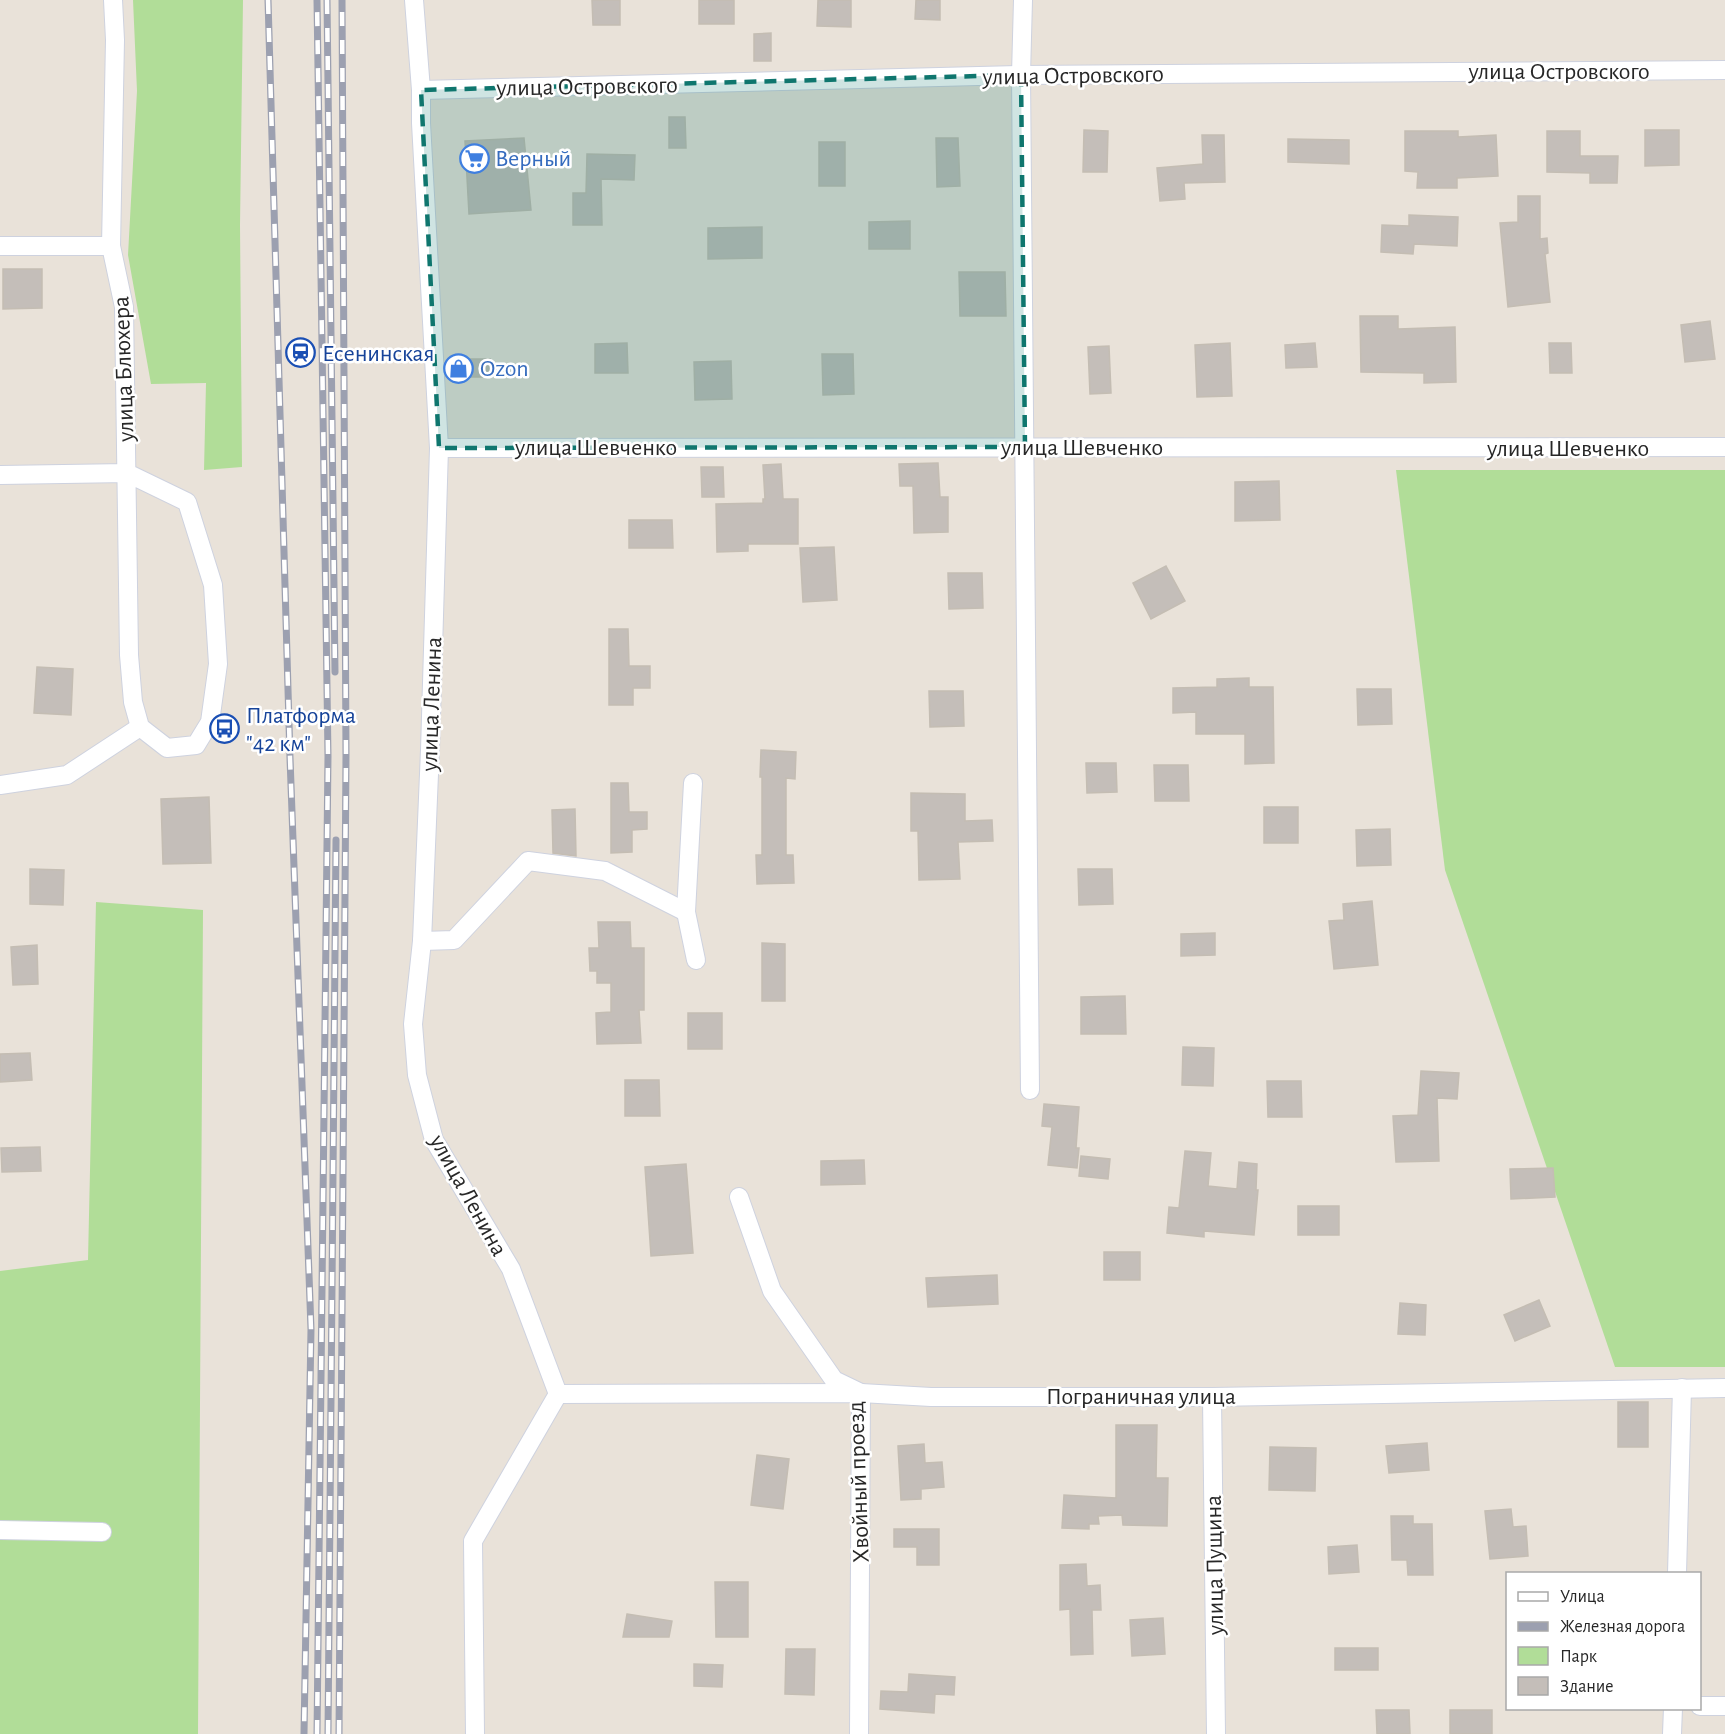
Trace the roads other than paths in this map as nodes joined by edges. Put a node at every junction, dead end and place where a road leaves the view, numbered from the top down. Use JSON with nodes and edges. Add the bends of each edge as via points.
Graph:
{"nodes":[{"id":1,"x":113,"y":0,"type":"edge"},
{"id":2,"x":414,"y":0,"type":"edge"},
{"id":3,"x":1023,"y":0,"type":"edge"},
{"id":4,"x":1725,"y":70,"type":"edge"},
{"id":5,"x":1021,"y":75,"type":"junction"},
{"id":6,"x":422,"y":90,"type":"junction"},
{"id":7,"x":0,"y":246,"type":"edge"},
{"id":8,"x":111,"y":246,"type":"junction"},
{"id":9,"x":1025,"y":447,"type":"junction"},
{"id":10,"x":1725,"y":447,"type":"edge"},
{"id":11,"x":438,"y":448,"type":"junction"},
{"id":12,"x":127,"y":473,"type":"junction"},
{"id":13,"x":0,"y":475,"type":"edge"},
{"id":14,"x":140,"y":727,"type":"junction"},
{"id":15,"x":693,"y":783,"type":"dead end"},
{"id":16,"x":0,"y":785,"type":"edge"},
{"id":17,"x":686,"y":912,"type":"junction"},
{"id":18,"x":422,"y":941,"type":"junction"},
{"id":19,"x":696,"y":960,"type":"dead end"},
{"id":20,"x":1030,"y":1090,"type":"dead end"},
{"id":21,"x":739,"y":1197,"type":"dead end"},
{"id":22,"x":1682,"y":1388,"type":"junction"},
{"id":23,"x":1725,"y":1388,"type":"edge"},
{"id":24,"x":558,"y":1394,"type":"junction"},
{"id":25,"x":861,"y":1394,"type":"junction"},
{"id":26,"x":1212,"y":1396,"type":"junction"},
{"id":27,"x":0,"y":1530,"type":"edge"},
{"id":28,"x":102,"y":1532,"type":"dead end"},
{"id":29,"x":1677,"y":1572,"type":"edge"},
{"id":30,"x":1701,"y":1706,"type":"edge"},
{"id":31,"x":1725,"y":1706,"type":"edge"},
{"id":32,"x":1673,"y":1710,"type":"edge"},
{"id":33,"x":475,"y":1734,"type":"edge"},
{"id":34,"x":859,"y":1734,"type":"edge"},
{"id":35,"x":1216,"y":1734,"type":"edge"},
{"id":36,"x":1672,"y":1734,"type":"edge"}],
"edges":[{"from":1,"to":8,"type":"street","name":"улица Блюхера"},
{"from":2,"to":6,"type":"street","name":"улица Ленина"},
{"from":3,"to":5,"type":"street"},
{"from":4,"to":5,"type":"street","name":"улица Островского"},
{"from":5,"to":6,"type":"street","name":"улица Островского"},
{"from":5,"to":9,"type":"street"},
{"from":6,"to":11,"type":"street","name":"улица Ленина"},
{"from":7,"to":8,"type":"street"},
{"from":8,"to":12,"type":"street","name":"улица Блюхера","via":[[124,307]]},
{"from":9,"to":10,"type":"street","name":"улица Шевченко"},
{"from":9,"to":11,"type":"street","name":"улица Шевченко"},
{"from":9,"to":20,"type":"street"},
{"from":11,"to":18,"type":"street","name":"улица Ленина"},
{"from":12,"to":13,"type":"street"},
{"from":12,"to":14,"type":"street","name":"улица Блюхера","via":[[129,655],[133,702]]},
{"from":12,"to":14,"type":"street","via":[[187,502],[213,585],[218,664],[210,722],[196,745],[167,748]]},
{"from":14,"to":16,"type":"street","via":[[67,775]]},
{"from":15,"to":17,"type":"street"},
{"from":17,"to":18,"type":"street","via":[[604,871],[528,861],[454,940]]},
{"from":17,"to":19,"type":"street"},
{"from":18,"to":24,"type":"street","name":"улица Ленина","via":[[413,1024],[417,1075],[434,1140],[511,1269]]},
{"from":21,"to":25,"type":"street","name":"Хвойный проезд","via":[[772,1291],[834,1380]]},
{"from":22,"to":23,"type":"street","name":"Пограничная улица"},
{"from":22,"to":26,"type":"street","name":"Пограничная улица"},
{"from":22,"to":29,"type":"street"},
{"from":24,"to":25,"type":"street","name":"Пограничная улица"},
{"from":24,"to":33,"type":"street","via":[[474,1542]]},
{"from":25,"to":26,"type":"street","name":"Пограничная улица"},
{"from":25,"to":34,"type":"street","name":"Хвойный проезд"},
{"from":26,"to":35,"type":"street","name":"улица Пущина"},
{"from":27,"to":28,"type":"street"},
{"from":30,"to":31,"type":"street"},
{"from":32,"to":36,"type":"street"}]}
